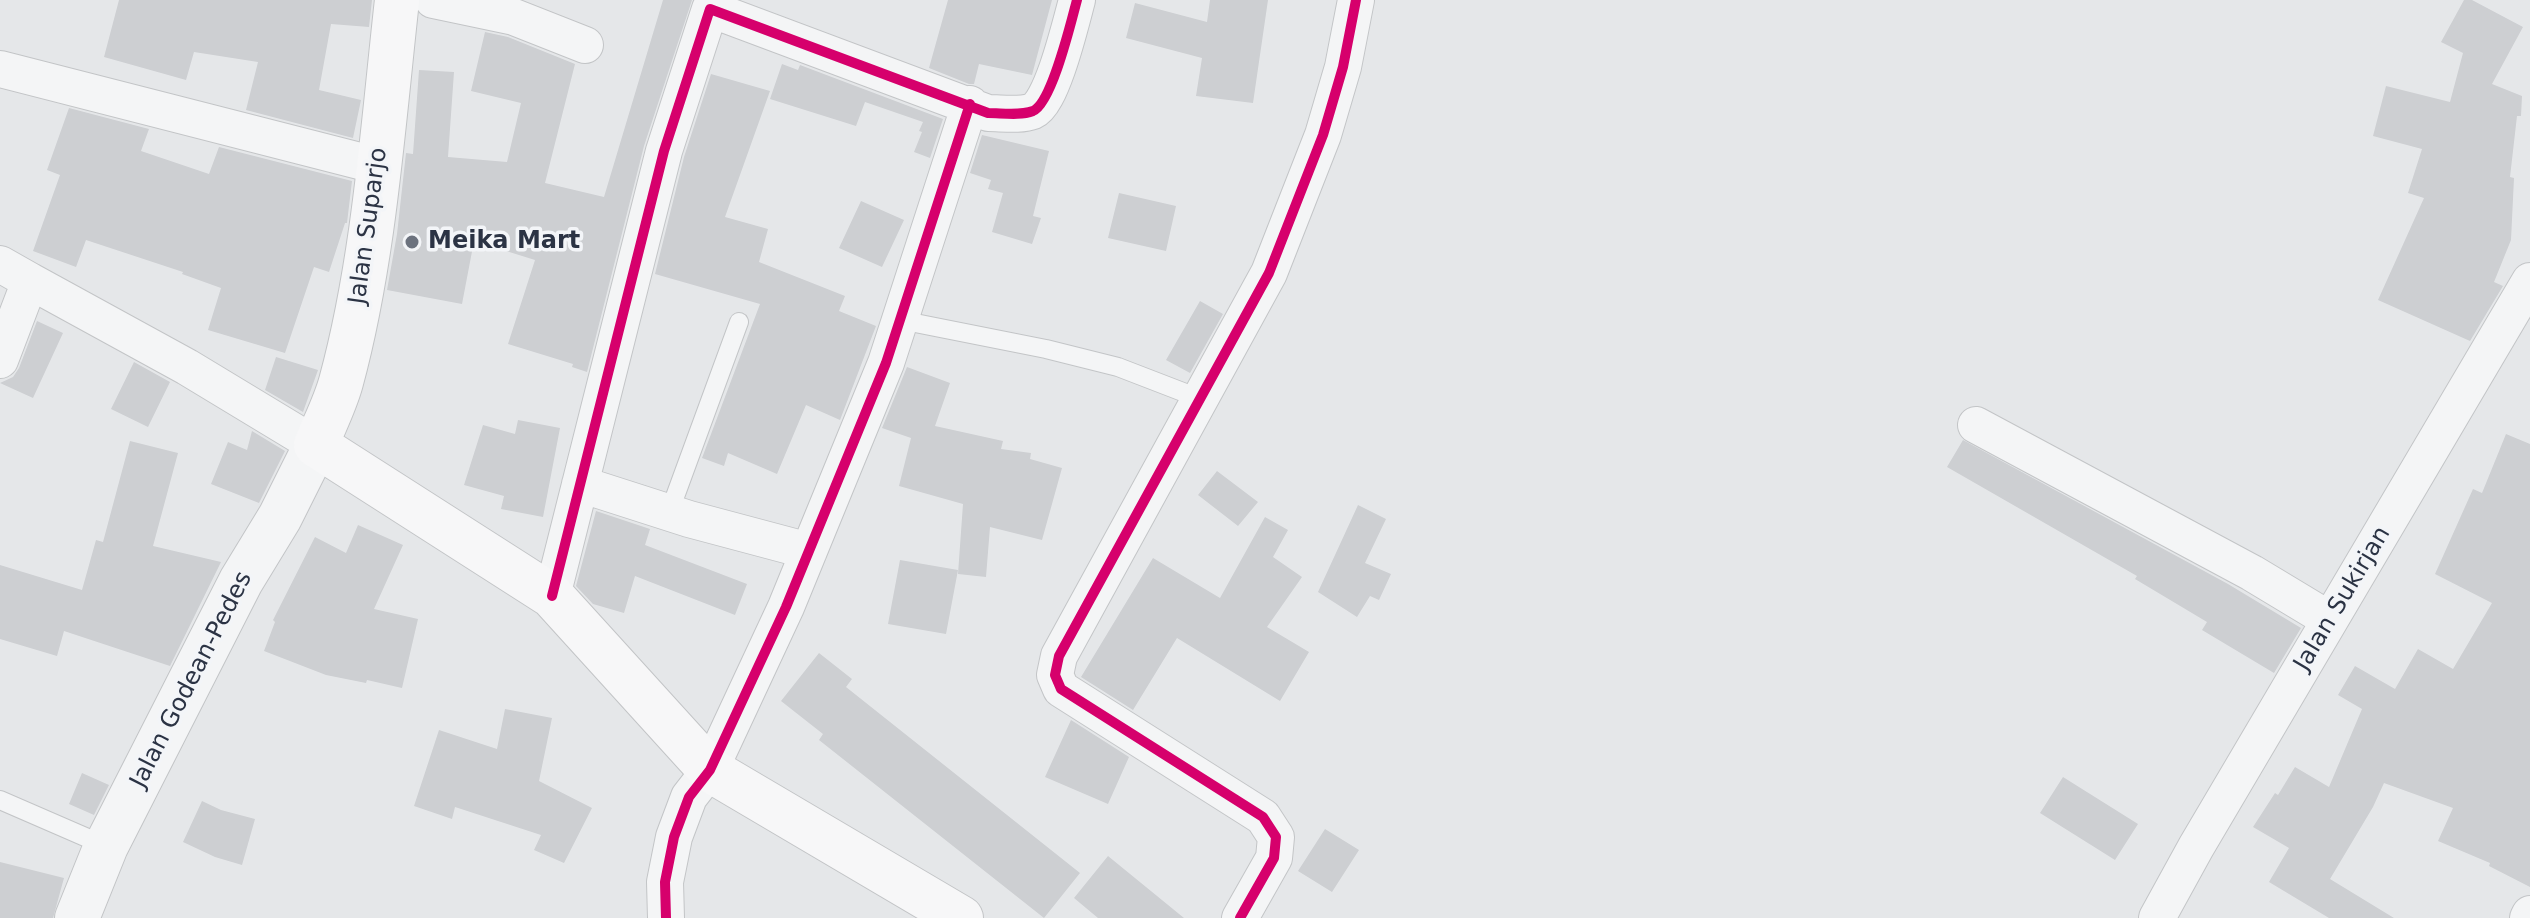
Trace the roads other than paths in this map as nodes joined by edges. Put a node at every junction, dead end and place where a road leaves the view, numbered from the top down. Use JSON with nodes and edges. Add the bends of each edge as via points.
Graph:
{"nodes":[{"id":1,"x":397,"y":0,"type":"edge"},
{"id":2,"x":433,"y":0,"type":"edge"},
{"id":3,"x":1077,"y":0,"type":"edge"},
{"id":4,"x":1356,"y":0,"type":"edge"},
{"id":5,"x":711,"y":4,"type":"edge"},
{"id":6,"x":585,"y":45,"type":"dead end"},
{"id":7,"x":0,"y":69,"type":"edge"},
{"id":8,"x":970,"y":104,"type":"junction"},
{"id":9,"x":379,"y":166,"type":"junction"},
{"id":10,"x":15,"y":273,"type":"edge"},
{"id":11,"x":2530,"y":281,"type":"edge"},
{"id":12,"x":900,"y":320,"type":"junction"},
{"id":13,"x":739,"y":322,"type":"dead end"},
{"id":14,"x":0,"y":360,"type":"edge"},
{"id":15,"x":1201,"y":399,"type":"junction"},
{"id":16,"x":1976,"y":425,"type":"dead end"},
{"id":17,"x":316,"y":445,"type":"junction"},
{"id":18,"x":580,"y":484,"type":"junction"},
{"id":19,"x":669,"y":513,"type":"junction"},
{"id":20,"x":809,"y":551,"type":"junction"},
{"id":21,"x":552,"y":596,"type":"junction"},
{"id":22,"x":2330,"y":620,"type":"junction"},
{"id":23,"x":710,"y":770,"type":"junction"},
{"id":24,"x":0,"y":800,"type":"edge"},
{"id":25,"x":106,"y":846,"type":"junction"},
{"id":26,"x":77,"y":918,"type":"edge"},
{"id":27,"x":666,"y":918,"type":"edge"},
{"id":28,"x":961,"y":918,"type":"edge"},
{"id":29,"x":1240,"y":918,"type":"edge"},
{"id":30,"x":2157,"y":918,"type":"edge"}],
"edges":[{"from":1,"to":9,"type":"main road","name":"Jalan Suparjo"},
{"from":2,"to":6,"type":"street","via":[[514,17]]},
{"from":3,"to":8,"type":"street","via":[[1041,106],[1031,112],[988,113]]},
{"from":4,"to":15,"type":"street","via":[[1323,135],[1269,273]]},
{"from":5,"to":8,"type":"street"},
{"from":5,"to":18,"type":"street","via":[[664,151]]},
{"from":7,"to":9,"type":"street"},
{"from":8,"to":12,"type":"street"},
{"from":9,"to":17,"type":"main road","name":"Jalan Suparjo","via":[[354,325],[340,385]]},
{"from":10,"to":14,"type":"street"},
{"from":10,"to":17,"type":"street"},
{"from":11,"to":22,"type":"street","name":"Jalan Sukirjan"},
{"from":12,"to":15,"type":"lane","via":[[1118,367]]},
{"from":12,"to":20,"type":"street"},
{"from":13,"to":19,"type":"lane"},
{"from":15,"to":29,"type":"street","via":[[1059,656],[1055,675],[1061,689],[1263,817],[1276,837],[1274,858]]},
{"from":16,"to":22,"type":"street"},
{"from":17,"to":21,"type":"main road"},
{"from":17,"to":25,"type":"street","name":"Jalan Godean-Pedes"},
{"from":18,"to":19,"type":"street"},
{"from":18,"to":21,"type":"street"},
{"from":19,"to":20,"type":"street"},
{"from":20,"to":23,"type":"street"},
{"from":21,"to":23,"type":"main road"},
{"from":22,"to":30,"type":"street","name":"Jalan Sukirjan"},
{"from":23,"to":27,"type":"street","via":[[689,797],[674,837],[665,882]]},
{"from":23,"to":28,"type":"main road"},
{"from":24,"to":25,"type":"lane"},
{"from":25,"to":26,"type":"street","name":"Jalan Godean-Pedes"}]}
